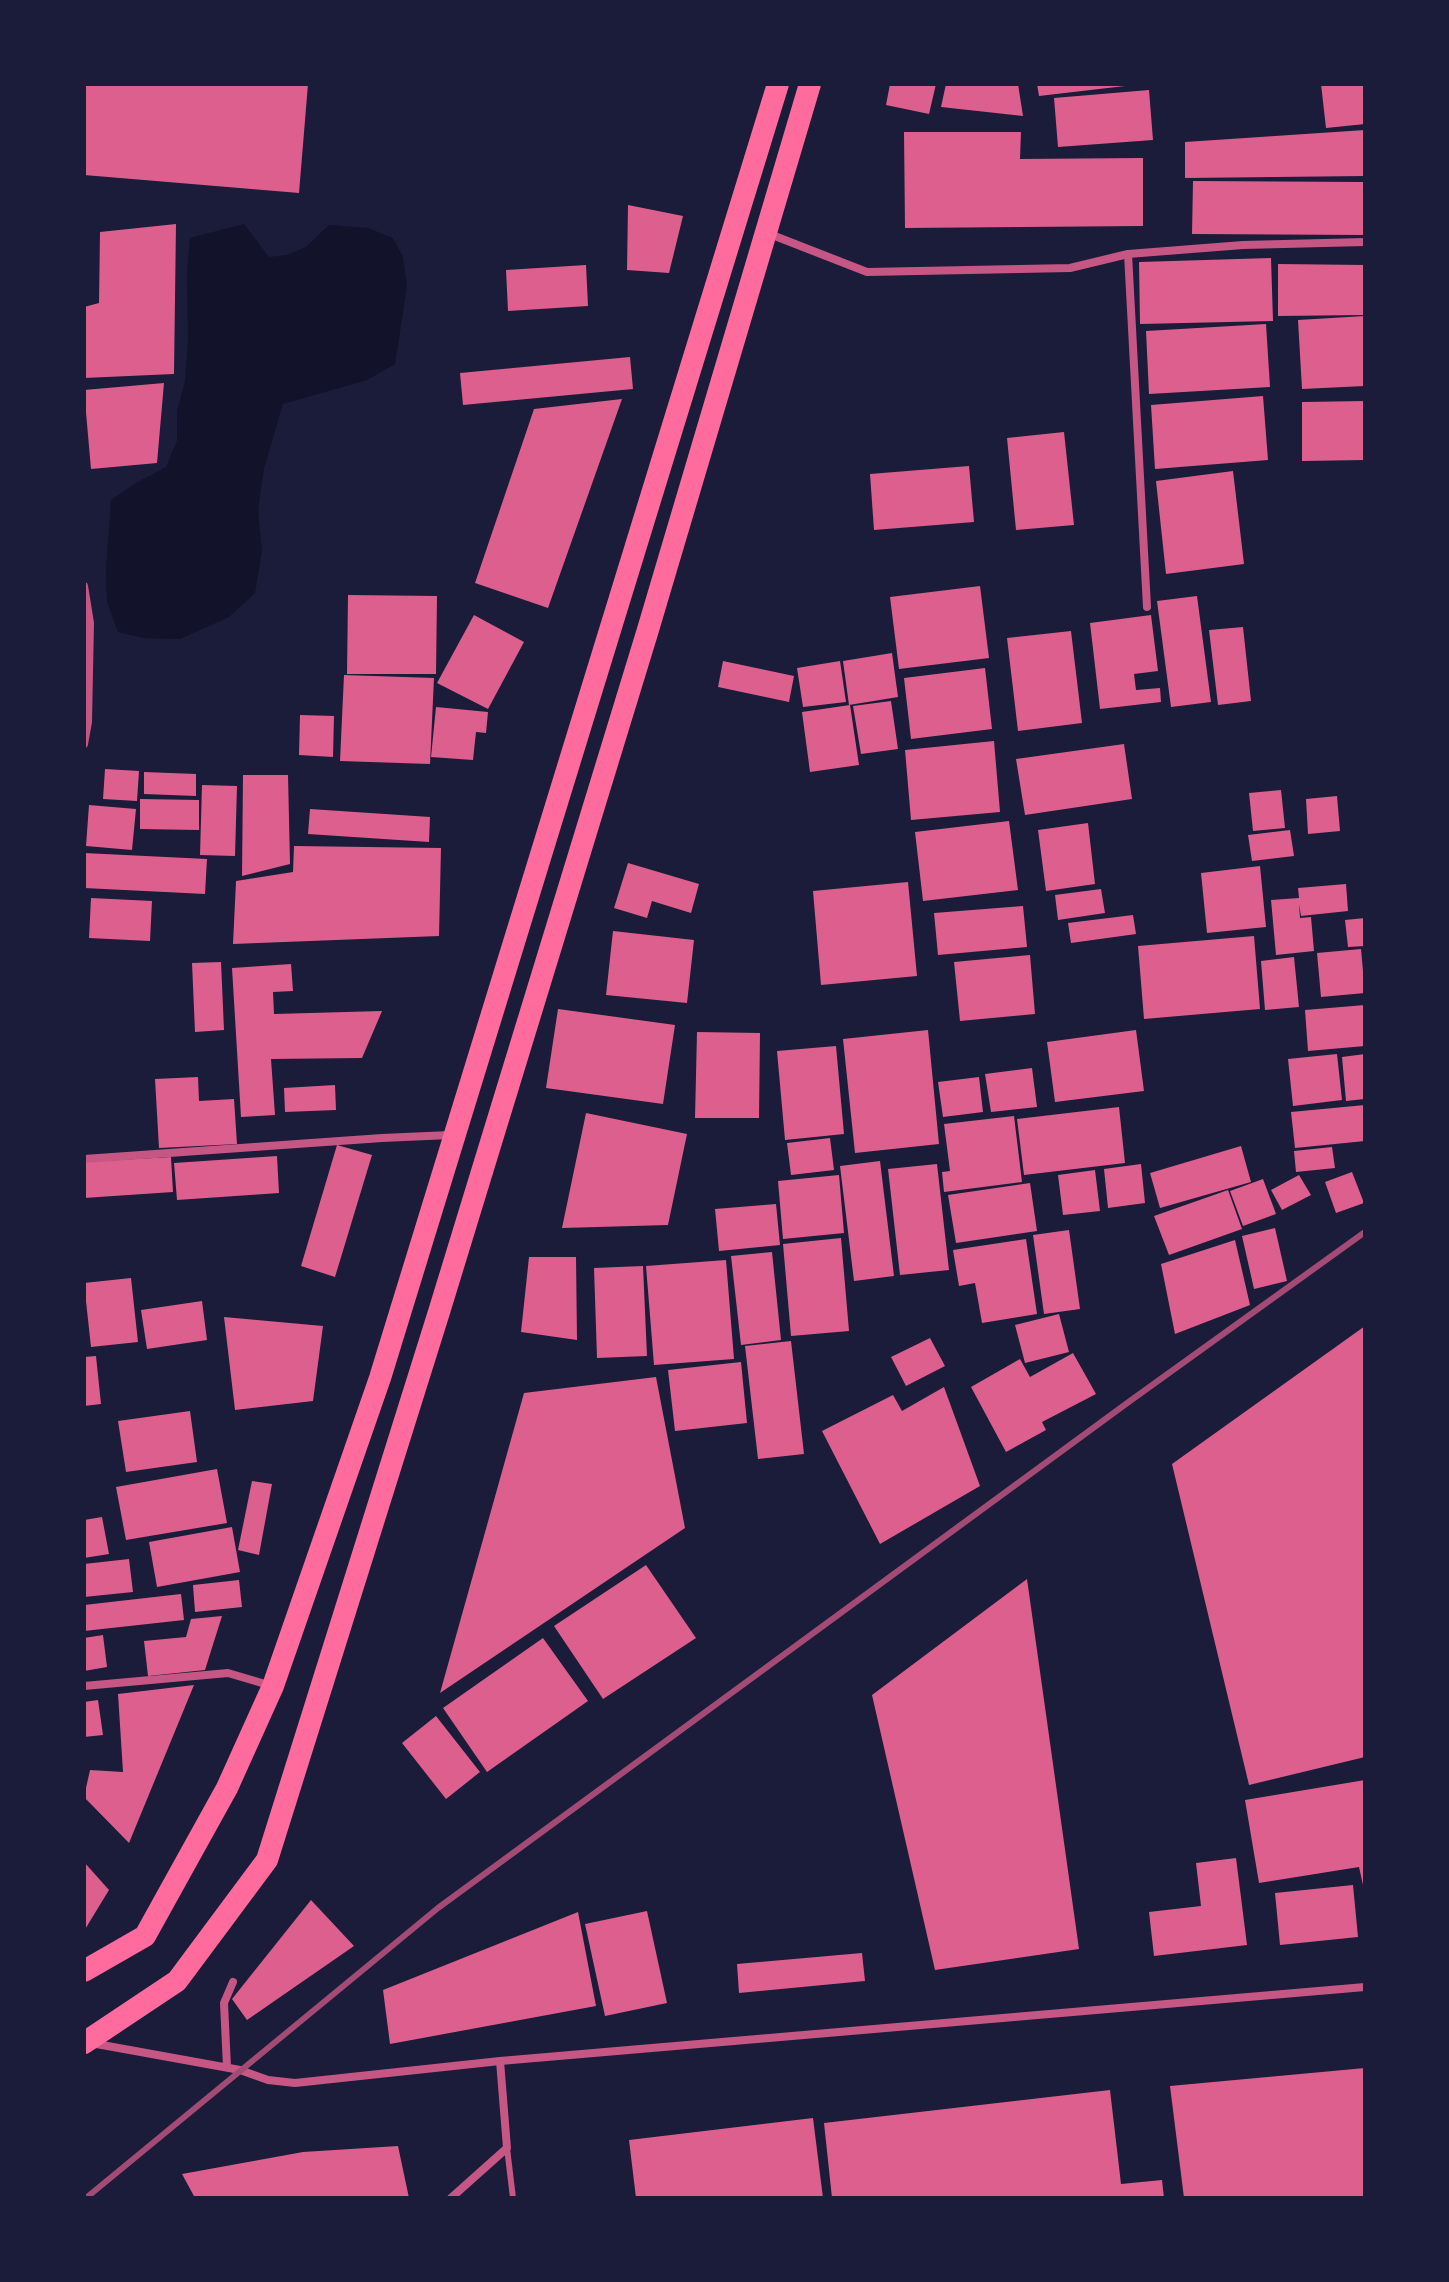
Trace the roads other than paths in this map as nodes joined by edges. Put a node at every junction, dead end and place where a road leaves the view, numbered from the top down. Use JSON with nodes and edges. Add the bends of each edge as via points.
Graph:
{"nodes":[{"id":1,"x":778,"y":84,"type":"edge"},
{"id":2,"x":810,"y":84,"type":"edge"},
{"id":3,"x":765,"y":232,"type":"junction"},
{"id":4,"x":1365,"y":242,"type":"edge"},
{"id":5,"x":1128,"y":254,"type":"junction"},
{"id":6,"x":84,"y":586,"type":"edge"},
{"id":7,"x":1147,"y":607,"type":"dead end"},
{"id":8,"x":84,"y":744,"type":"edge"},
{"id":9,"x":453,"y":1135,"type":"junction"},
{"id":10,"x":84,"y":1159,"type":"edge"},
{"id":11,"x":84,"y":1686,"type":"edge"},
{"id":12,"x":273,"y":1686,"type":"junction"},
{"id":13,"x":84,"y":1971,"type":"edge"},
{"id":14,"x":233,"y":1982,"type":"dead end"},
{"id":15,"x":1365,"y":1987,"type":"edge"},
{"id":16,"x":85,"y":2042,"type":"edge"},
{"id":17,"x":500,"y":2061,"type":"junction"},
{"id":18,"x":227,"y":2067,"type":"junction"},
{"id":19,"x":507,"y":2148,"type":"junction"},
{"id":20,"x":451,"y":2198,"type":"edge"},
{"id":21,"x":513,"y":2198,"type":"edge"}],
"edges":[{"from":1,"to":9,"type":"highway"},
{"from":2,"to":3,"type":"highway"},
{"from":3,"to":5,"type":"street","via":[[867,272],[1070,268]]},
{"from":3,"to":16,"type":"highway","via":[[463,1237],[267,1860],[177,1981]]},
{"from":4,"to":5,"type":"street"},
{"from":5,"to":7,"type":"street"},
{"from":6,"to":8,"type":"street","via":[[90,623]]},
{"from":9,"to":10,"type":"street"},
{"from":9,"to":12,"type":"highway","via":[[380,1378]]},
{"from":11,"to":12,"type":"street","via":[[228,1673]]},
{"from":12,"to":13,"type":"highway","via":[[227,1788],[145,1936]]},
{"from":14,"to":18,"type":"street","via":[[224,2003]]},
{"from":15,"to":17,"type":"street"},
{"from":16,"to":18,"type":"street"},
{"from":17,"to":18,"type":"street","via":[[295,2083]]},
{"from":17,"to":19,"type":"street"},
{"from":19,"to":20,"type":"street"},
{"from":19,"to":21,"type":"lane"}]}
